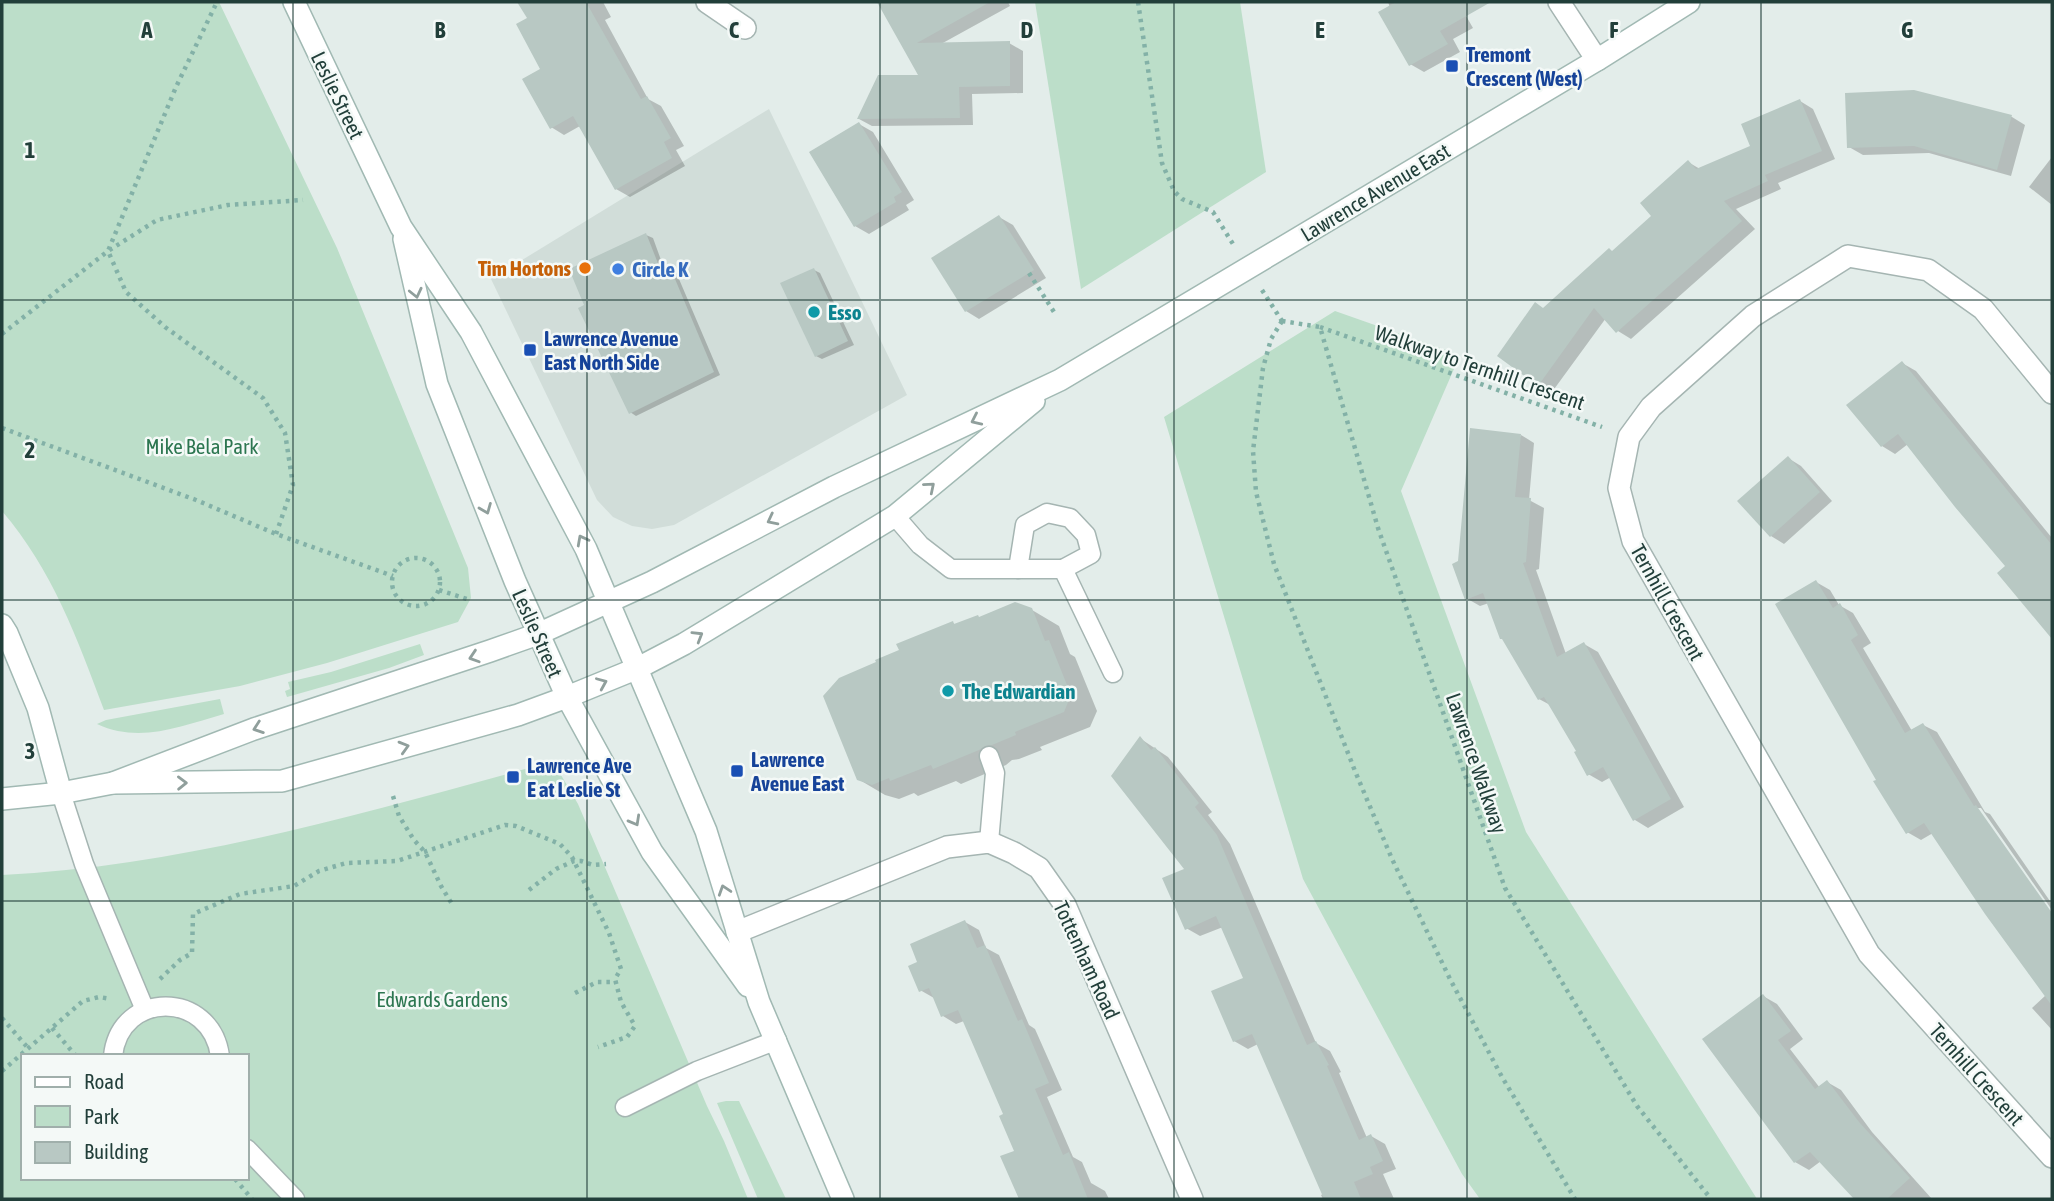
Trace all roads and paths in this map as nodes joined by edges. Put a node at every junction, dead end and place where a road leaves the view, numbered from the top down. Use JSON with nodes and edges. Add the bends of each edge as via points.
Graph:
{"nodes":[{"id":1,"x":293,"y":2,"type":"edge"},
{"id":2,"x":707,"y":2,"type":"edge"},
{"id":3,"x":1138,"y":2,"type":"edge"},
{"id":4,"x":1559,"y":2,"type":"edge"},
{"id":5,"x":1689,"y":2,"type":"edge"},
{"id":6,"x":216,"y":4,"type":"dead end"},
{"id":7,"x":745,"y":28,"type":"dead end"},
{"id":8,"x":1597,"y":60,"type":"junction"},
{"id":9,"x":303,"y":200,"type":"dead end"},
{"id":10,"x":401,"y":227,"type":"junction"},
{"id":11,"x":1225,"y":231,"type":"dead end"},
{"id":12,"x":108,"y":251,"type":"junction"},
{"id":13,"x":1029,"y":273,"type":"dead end"},
{"id":14,"x":1271,"y":304,"type":"dead end"},
{"id":15,"x":1054,"y":312,"type":"dead end"},
{"id":16,"x":1282,"y":321,"type":"junction"},
{"id":17,"x":1320,"y":327,"type":"junction"},
{"id":18,"x":2,"y":334,"type":"edge"},
{"id":19,"x":1060,"y":380,"type":"junction"},
{"id":20,"x":2052,"y":393,"type":"edge"},
{"id":21,"x":2,"y":428,"type":"edge"},
{"id":22,"x":1629,"y":437,"type":"junction"},
{"id":23,"x":895,"y":516,"type":"junction"},
{"id":24,"x":276,"y":534,"type":"junction"},
{"id":25,"x":1018,"y":569,"type":"junction"},
{"id":26,"x":1063,"y":569,"type":"junction"},
{"id":27,"x":393,"y":576,"type":"junction"},
{"id":28,"x":439,"y":590,"type":"junction"},
{"id":29,"x":467,"y":599,"type":"dead end"},
{"id":30,"x":610,"y":602,"type":"junction"},
{"id":31,"x":2,"y":625,"type":"edge"},
{"id":32,"x":538,"y":634,"type":"junction"},
{"id":33,"x":638,"y":668,"type":"junction"},
{"id":34,"x":1113,"y":673,"type":"dead end"},
{"id":35,"x":567,"y":697,"type":"junction"},
{"id":36,"x":989,"y":756,"type":"dead end"},
{"id":37,"x":113,"y":783,"type":"junction"},
{"id":38,"x":61,"y":793,"type":"junction"},
{"id":39,"x":393,"y":796,"type":"dead end"},
{"id":40,"x":2,"y":799,"type":"edge"},
{"id":41,"x":989,"y":842,"type":"junction"},
{"id":42,"x":425,"y":852,"type":"junction"},
{"id":43,"x":574,"y":862,"type":"junction"},
{"id":44,"x":606,"y":864,"type":"dead end"},
{"id":45,"x":528,"y":890,"type":"dead end"},
{"id":46,"x":452,"y":904,"type":"dead end"},
{"id":47,"x":737,"y":932,"type":"junction"},
{"id":48,"x":160,"y":979,"type":"dead end"},
{"id":49,"x":615,"y":982,"type":"junction"},
{"id":50,"x":575,"y":993,"type":"dead end"},
{"id":51,"x":112,"y":999,"type":"dead end"},
{"id":52,"x":759,"y":1002,"type":"junction"},
{"id":53,"x":145,"y":1010,"type":"junction"},
{"id":54,"x":2,"y":1017,"type":"edge"},
{"id":55,"x":52,"y":1028,"type":"junction"},
{"id":56,"x":777,"y":1040,"type":"junction"},
{"id":57,"x":598,"y":1047,"type":"dead end"},
{"id":58,"x":28,"y":1048,"type":"junction"},
{"id":59,"x":21,"y":1054,"type":"edge"},
{"id":60,"x":21,"y":1054,"type":"edge"},
{"id":61,"x":74,"y":1054,"type":"edge"},
{"id":62,"x":113,"y":1054,"type":"edge"},
{"id":63,"x":219,"y":1054,"type":"edge"},
{"id":64,"x":2,"y":1071,"type":"edge"},
{"id":65,"x":625,"y":1107,"type":"dead end"},
{"id":66,"x":248,"y":1150,"type":"edge"},
{"id":67,"x":2052,"y":1157,"type":"edge"},
{"id":68,"x":236,"y":1180,"type":"edge"},
{"id":69,"x":252,"y":1199,"type":"edge"},
{"id":70,"x":295,"y":1199,"type":"edge"},
{"id":71,"x":843,"y":1199,"type":"edge"},
{"id":72,"x":1192,"y":1199,"type":"edge"},
{"id":73,"x":1575,"y":1199,"type":"edge"},
{"id":74,"x":1712,"y":1199,"type":"edge"}],
"edges":[{"from":1,"to":10,"type":"main road","name":"Leslie Street"},
{"from":2,"to":7,"type":"main road"},
{"from":3,"to":11,"type":"path","via":[[1168,182],[1182,199],[1213,212]]},
{"from":4,"to":8,"type":"main road"},
{"from":5,"to":8,"type":"main road","name":"Lawrence Avenue East"},
{"from":6,"to":12,"type":"path"},
{"from":8,"to":19,"type":"main road","name":"Lawrence Avenue East"},
{"from":9,"to":12,"type":"path","via":[[228,205],[157,220]]},
{"from":30,"to":10,"type":"main road","name":"Leslie Street","one_way":true,"via":[[471,332]]},
{"from":10,"to":32,"type":"main road","name":"Leslie Street","one_way":true,"via":[[437,384]]},
{"from":12,"to":18,"type":"path"},
{"from":12,"to":24,"type":"path","via":[[126,292],[165,327],[263,398],[285,433],[293,485]]},
{"from":13,"to":15,"type":"path"},
{"from":14,"to":16,"type":"path"},
{"from":16,"to":17,"type":"path"},
{"from":16,"to":73,"type":"path","via":[[1265,358],[1253,451],[1256,492],[1274,564],[1392,859],[1502,1077]]},
{"from":17,"to":22,"type":"path","name":"Walkway to Ternhill Crescent"},
{"from":17,"to":74,"type":"path","name":"Lawrence Walkway","via":[[1378,528],[1505,888],[1637,1106]]},
{"from":23,"to":19,"type":"main road","name":"Lawrence Avenue East","one_way":true},
{"from":19,"to":30,"type":"main road","name":"Lawrence Avenue East","one_way":true,"via":[[834,487]]},
{"from":20,"to":22,"type":"main road","name":"Ternhill Crescent","via":[[1983,309],[1928,271],[1848,256],[1753,316],[1651,407]]},
{"from":21,"to":24,"type":"path"},
{"from":22,"to":67,"type":"main road","name":"Ternhill Crescent","via":[[1619,488],[1633,541],[1869,954]]},
{"from":23,"to":25,"type":"lane","via":[[920,545],[951,569]]},
{"from":33,"to":23,"type":"main road","name":"Lawrence Avenue East","one_way":true},
{"from":24,"to":27,"type":"path"},
{"from":25,"to":26,"type":"lane"},
{"from":25,"to":26,"type":"lane","via":[[1025,525],[1047,513],[1070,518],[1086,535],[1091,554]]},
{"from":26,"to":34,"type":"lane"},
{"from":27,"to":28,"type":"path","via":[[394,592],[405,604],[429,603]]},
{"from":27,"to":28,"type":"path","via":[[401,563],[424,559],[436,568]]},
{"from":28,"to":29,"type":"path"},
{"from":30,"to":32,"type":"main road","name":"Lawrence Avenue East"},
{"from":30,"to":33,"type":"main road","name":"Leslie Street"},
{"from":31,"to":38,"type":"main road","via":[[38,708]]},
{"from":32,"to":35,"type":"main road","name":"Leslie Street"},
{"from":32,"to":37,"type":"main road","name":"Lawrence Avenue East","one_way":true,"via":[[254,729]]},
{"from":35,"to":33,"type":"main road","name":"Lawrence Avenue East","one_way":true},
{"from":47,"to":33,"type":"main road","name":"Leslie Street","one_way":true,"via":[[706,831]]},
{"from":37,"to":35,"type":"main road","name":"Lawrence Avenue East","one_way":true,"via":[[282,781]]},
{"from":35,"to":52,"type":"main road","name":"Leslie Street","one_way":true,"via":[[652,852]]},
{"from":36,"to":41,"type":"lane","via":[[995,774]]},
{"from":37,"to":38,"type":"main road","name":"Lawrence Avenue East"},
{"from":38,"to":40,"type":"main road","name":"Lawrence Avenue East"},
{"from":38,"to":53,"type":"lane","via":[[84,864]]},
{"from":39,"to":42,"type":"path","via":[[399,816]]},
{"from":41,"to":47,"type":"main road","via":[[947,847]]},
{"from":41,"to":72,"type":"main road","name":"Tottenham Road","via":[[1039,868],[1065,905]]},
{"from":42,"to":43,"type":"path","via":[[505,825],[560,844]]},
{"from":42,"to":46,"type":"path"},
{"from":42,"to":48,"type":"path","via":[[397,861],[346,863],[293,886],[240,894],[207,906],[193,914],[192,953]]},
{"from":43,"to":44,"type":"path"},
{"from":43,"to":45,"type":"path"},
{"from":43,"to":49,"type":"path","via":[[609,933],[621,969]]},
{"from":47,"to":52,"type":"main road","name":"Leslie Street"},
{"from":49,"to":50,"type":"path","via":[[597,982]]},
{"from":49,"to":57,"type":"path","via":[[635,1027],[627,1037]]},
{"from":51,"to":55,"type":"path","via":[[83,1001]]},
{"from":52,"to":56,"type":"main road","name":"Leslie Street"},
{"from":53,"to":62,"type":"lane","via":[[124,1027]]},
{"from":53,"to":63,"type":"lane","via":[[161,1006],[192,1012],[215,1037]]},
{"from":54,"to":58,"type":"path"},
{"from":55,"to":58,"type":"path"},
{"from":55,"to":61,"type":"path"},
{"from":56,"to":65,"type":"lane","via":[[697,1071]]},
{"from":56,"to":71,"type":"main road","name":"Leslie Street"},
{"from":58,"to":60,"type":"path"},
{"from":59,"to":64,"type":"path"},
{"from":66,"to":70,"type":"lane"},
{"from":68,"to":69,"type":"path"}]}
